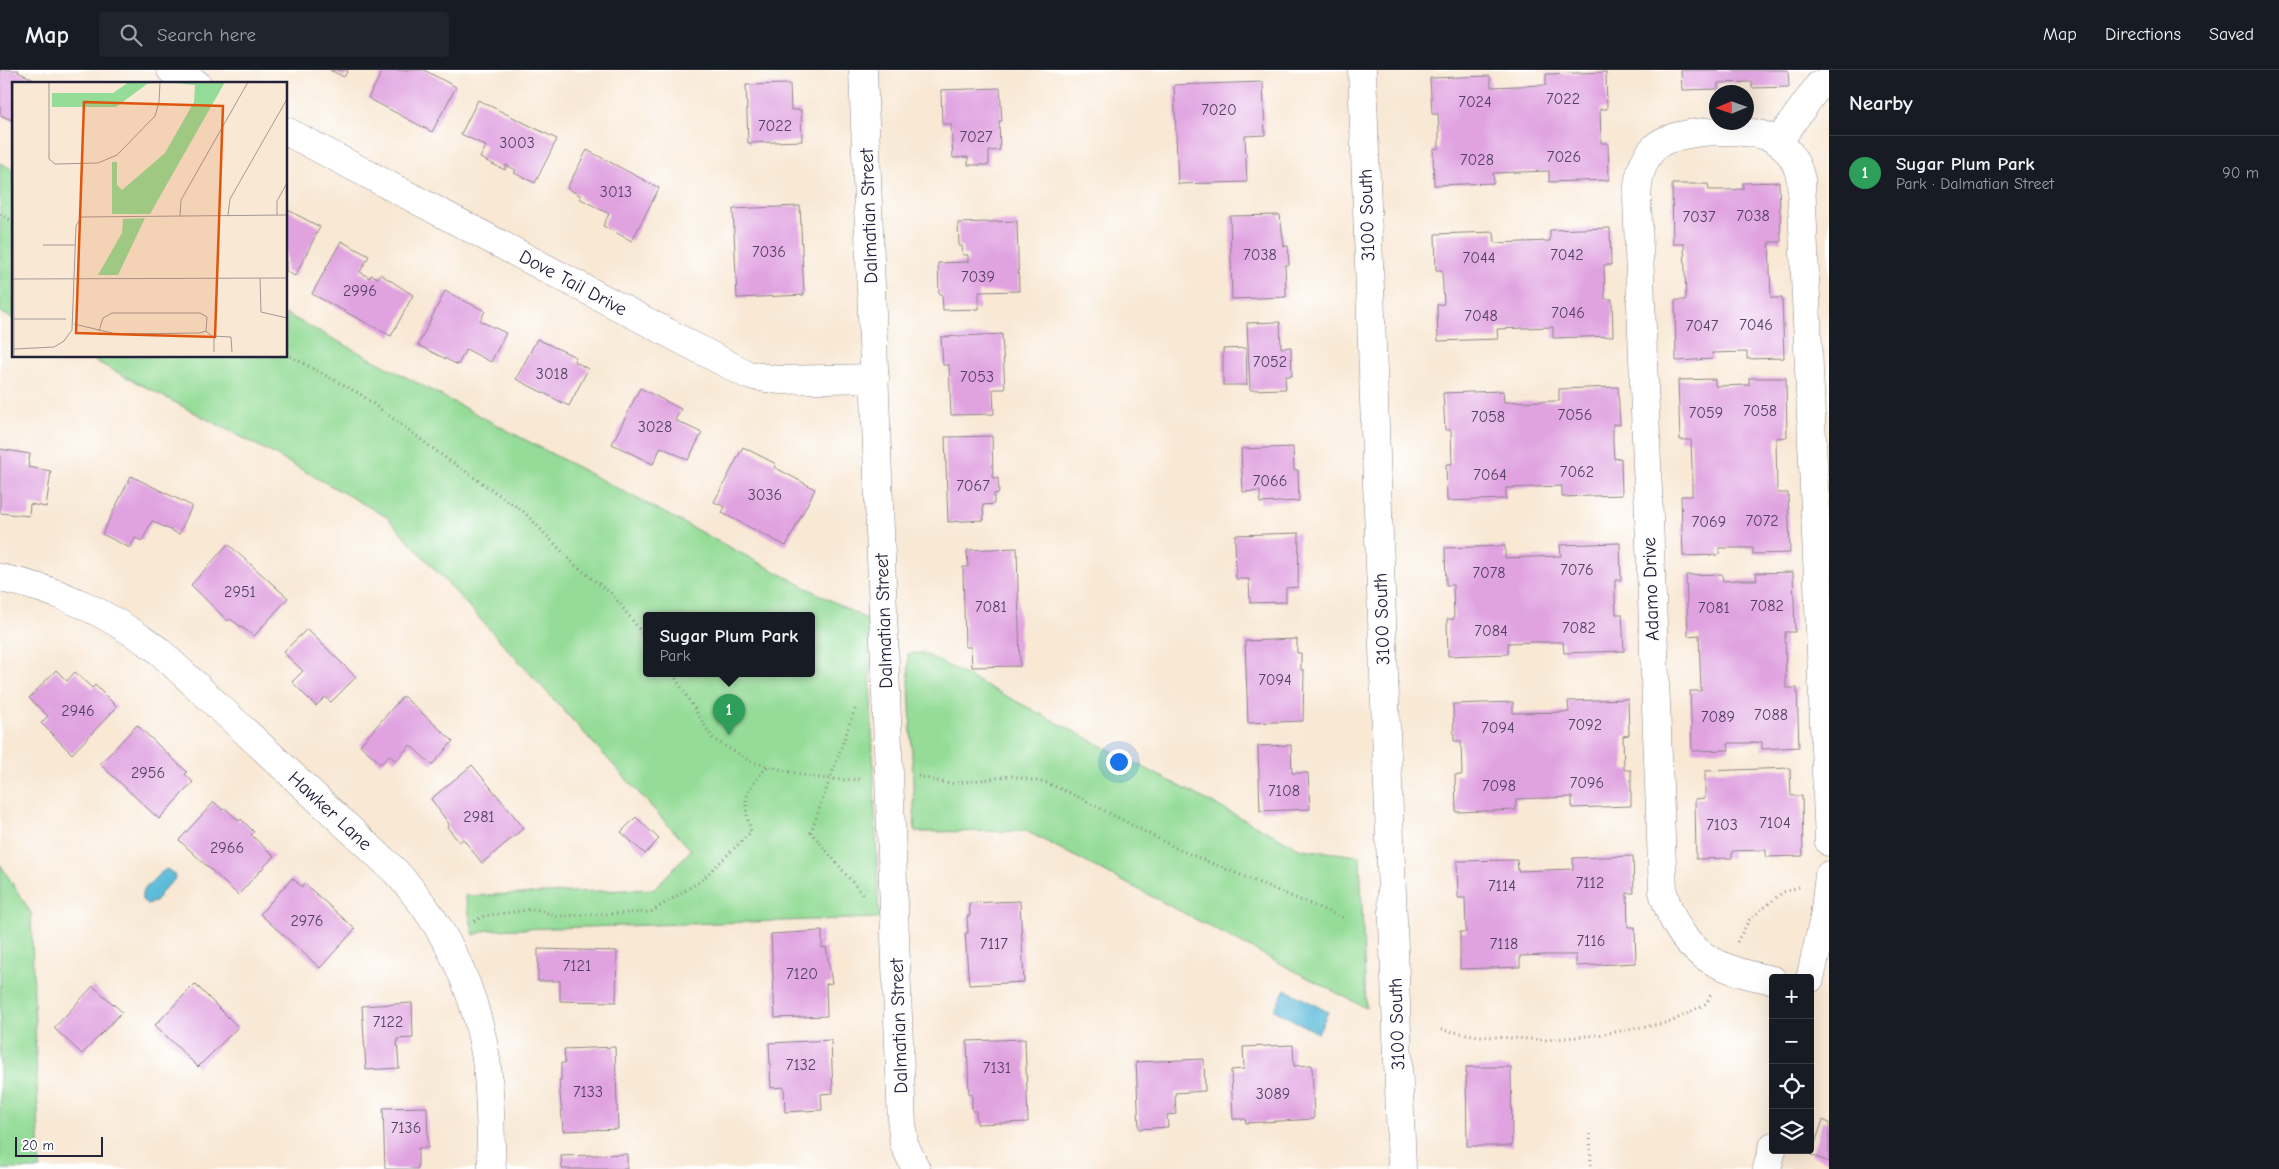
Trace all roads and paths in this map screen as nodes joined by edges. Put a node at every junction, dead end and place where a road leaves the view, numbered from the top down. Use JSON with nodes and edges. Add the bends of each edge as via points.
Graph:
{"nodes":[{"id":1,"x":171,"y":70,"type":"edge"},
{"id":2,"x":863,"y":70,"type":"edge"},
{"id":3,"x":1362,"y":70,"type":"edge"},
{"id":4,"x":1822,"y":78,"type":"edge"},
{"id":5,"x":193,"y":82,"type":"edge"},
{"id":6,"x":288,"y":132,"type":"edge"},
{"id":7,"x":1778,"y":142,"type":"junction"},
{"id":8,"x":0,"y":214,"type":"edge"},
{"id":9,"x":12,"y":221,"type":"edge"},
{"id":10,"x":288,"y":355,"type":"edge"},
{"id":11,"x":875,"y":378,"type":"junction"},
{"id":12,"x":0,"y":578,"type":"edge"},
{"id":13,"x":643,"y":634,"type":"edge"},
{"id":14,"x":674,"y":677,"type":"edge"},
{"id":15,"x":855,"y":709,"type":"dead end"},
{"id":16,"x":768,"y":766,"type":"junction"},
{"id":17,"x":911,"y":776,"type":"dead end"},
{"id":18,"x":829,"y":779,"type":"junction"},
{"id":19,"x":869,"y":779,"type":"dead end"},
{"id":20,"x":1829,"y":842,"type":"edge"},
{"id":21,"x":1817,"y":881,"type":"edge"},
{"id":22,"x":863,"y":895,"type":"dead end"},
{"id":23,"x":1346,"y":919,"type":"dead end"},
{"id":24,"x":474,"y":921,"type":"dead end"},
{"id":25,"x":1734,"y":948,"type":"dead end"},
{"id":26,"x":1811,"y":974,"type":"edge"},
{"id":27,"x":1769,"y":979,"type":"edge"},
{"id":28,"x":1715,"y":986,"type":"dead end"},
{"id":29,"x":1441,"y":1030,"type":"dead end"},
{"id":30,"x":1590,"y":1134,"type":"dead end"},
{"id":31,"x":1771,"y":1154,"type":"edge"},
{"id":32,"x":492,"y":1169,"type":"edge"},
{"id":33,"x":916,"y":1169,"type":"edge"},
{"id":34,"x":1402,"y":1169,"type":"edge"},
{"id":35,"x":1591,"y":1169,"type":"edge"},
{"id":36,"x":1767,"y":1169,"type":"edge"}],
"edges":[{"from":1,"to":5,"type":"street"},
{"from":2,"to":11,"type":"street","name":"Dalmatian Street"},
{"from":3,"to":34,"type":"street","name":"3100 South"},
{"from":4,"to":7,"type":"street"},
{"from":6,"to":11,"type":"street","name":"Dove Tail Drive","via":[[748,375],[774,380]]},
{"from":7,"to":20,"type":"street","via":[[1799,169],[1802,190]]},
{"from":7,"to":27,"type":"street","name":"Adamo Drive","via":[[1747,132],[1680,135],[1662,141],[1643,164],[1637,197],[1663,892],[1676,927],[1698,952],[1725,968]]},
{"from":8,"to":9,"type":"path"},
{"from":10,"to":13,"type":"path","via":[[360,394],[524,512],[576,566],[613,595]]},
{"from":11,"to":33,"type":"street","name":"Dalmatian Street","via":[[902,1126],[904,1144]]},
{"from":12,"to":32,"type":"street","name":"Hawker Lane","via":[[55,592],[92,608],[127,627],[158,650],[414,891],[452,950],[476,1012],[487,1068]]},
{"from":14,"to":16,"type":"path","via":[[713,739],[752,762]]},
{"from":15,"to":18,"type":"path"},
{"from":16,"to":18,"type":"path"},
{"from":16,"to":24,"type":"path","via":[[750,785],[744,806],[751,832],[702,880],[651,912],[557,916],[535,910],[484,916]]},
{"from":17,"to":23,"type":"path","via":[[949,784],[1012,776],[1046,783],[1180,850]]},
{"from":18,"to":19,"type":"path"},
{"from":18,"to":22,"type":"path","via":[[811,832]]},
{"from":21,"to":25,"type":"path","via":[[1783,892],[1749,920]]},
{"from":21,"to":26,"type":"street","via":[[1824,918]]},
{"from":28,"to":29,"type":"path","via":[[1707,1003],[1671,1022],[1598,1036],[1545,1040]]},
{"from":30,"to":35,"type":"path"},
{"from":31,"to":36,"type":"street"}]}
